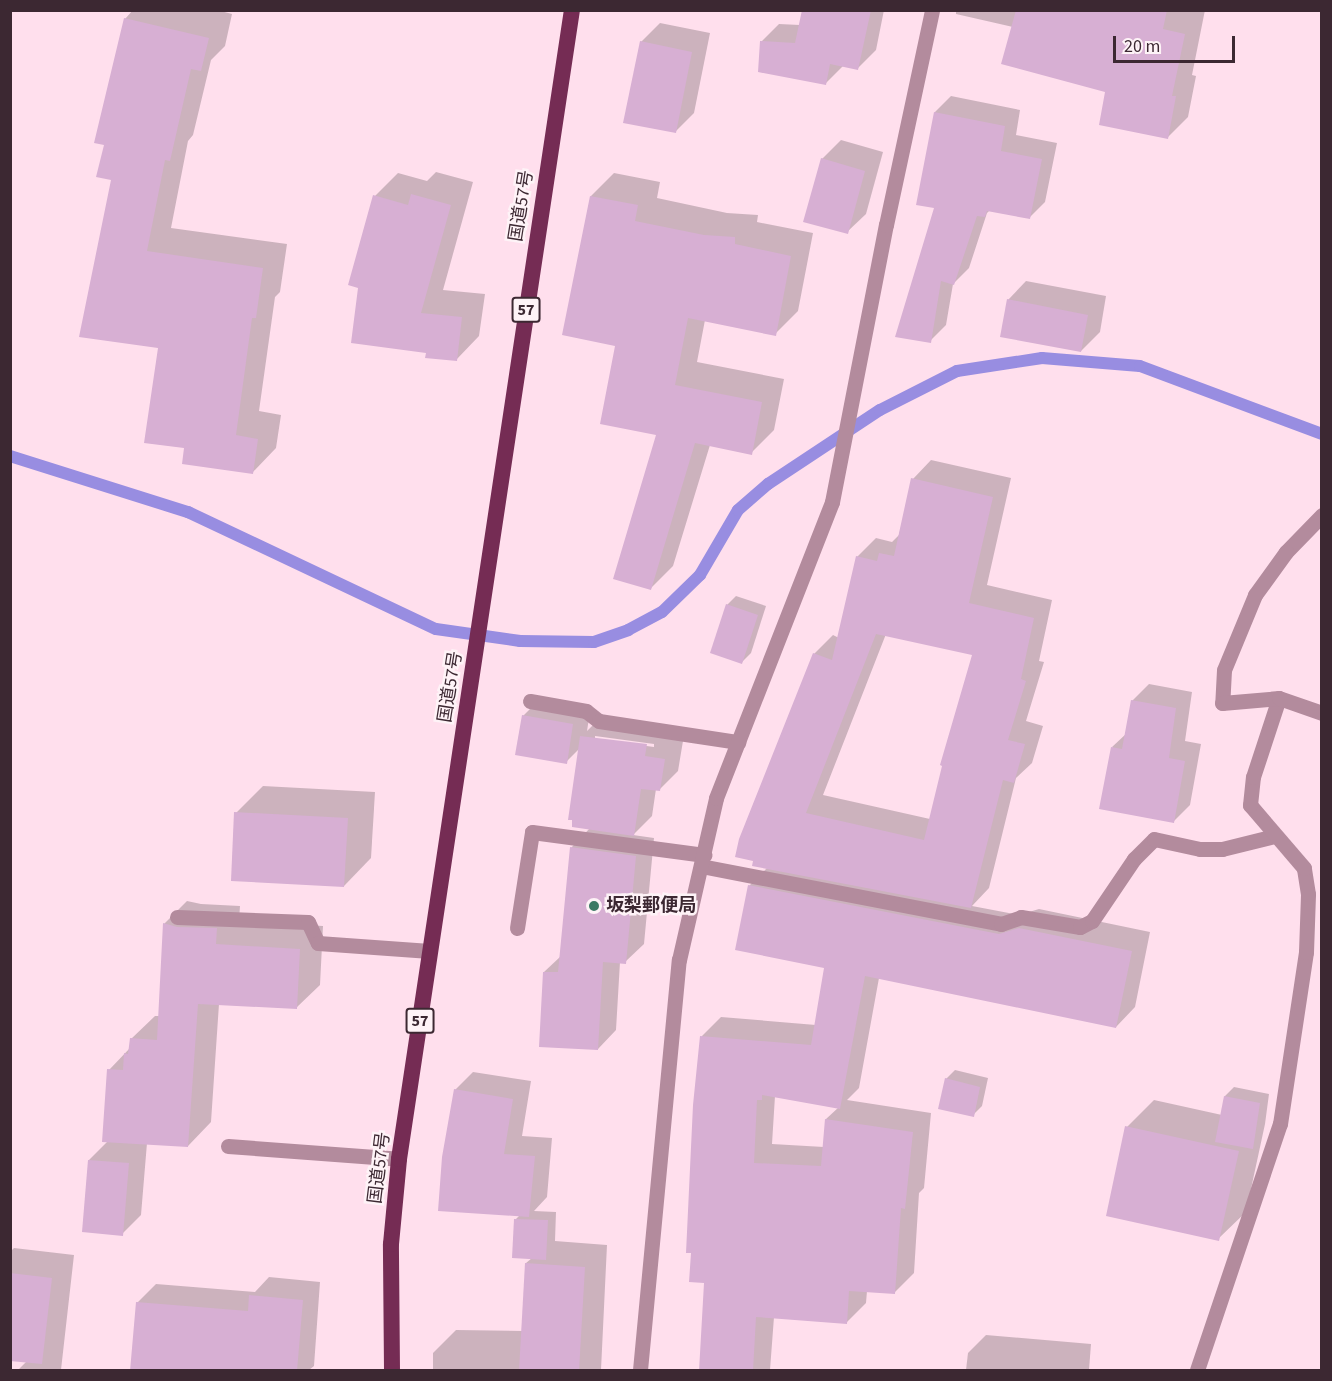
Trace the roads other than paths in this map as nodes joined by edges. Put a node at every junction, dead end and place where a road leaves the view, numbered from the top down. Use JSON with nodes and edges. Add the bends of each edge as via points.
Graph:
{"nodes":[{"id":1,"x":572,"y":10,"type":"edge"},
{"id":2,"x":932,"y":10,"type":"edge"},
{"id":3,"x":1322,"y":515,"type":"edge"},
{"id":4,"x":1279,"y":698,"type":"junction"},
{"id":5,"x":530,"y":701,"type":"dead end"},
{"id":6,"x":1322,"y":713,"type":"edge"},
{"id":7,"x":738,"y":742,"type":"junction"},
{"id":8,"x":1274,"y":836,"type":"junction"},
{"id":9,"x":702,"y":860,"type":"junction"},
{"id":10,"x":177,"y":917,"type":"dead end"},
{"id":11,"x":517,"y":928,"type":"dead end"},
{"id":12,"x":430,"y":951,"type":"junction"},
{"id":13,"x":228,"y":1146,"type":"dead end"},
{"id":14,"x":399,"y":1160,"type":"junction"},
{"id":15,"x":392,"y":1371,"type":"edge"},
{"id":16,"x":640,"y":1371,"type":"edge"},
{"id":17,"x":1197,"y":1371,"type":"edge"}],
"edges":[{"from":1,"to":12,"type":"highway","name":"国道57号","number":"57"},
{"from":2,"to":7,"type":"street","via":[[832,502]]},
{"from":3,"to":4,"type":"street","via":[[1286,552],[1255,595],[1224,670],[1222,703]]},
{"from":4,"to":6,"type":"street"},
{"from":4,"to":8,"type":"street","via":[[1253,777],[1250,805]]},
{"from":5,"to":7,"type":"street","via":[[586,711],[599,722]]},
{"from":7,"to":9,"type":"street","via":[[716,798]]},
{"from":8,"to":9,"type":"street","via":[[1222,849],[1200,849],[1154,839],[1134,860],[1092,921],[1080,927],[1022,917],[1002,924]]},
{"from":8,"to":17,"type":"street","via":[[1304,868],[1308,894],[1296,1035],[1280,1124]]},
{"from":9,"to":11,"type":"street","via":[[532,832]]},
{"from":9,"to":16,"type":"street","via":[[679,960]]},
{"from":10,"to":12,"type":"street","via":[[308,922],[318,943]]},
{"from":12,"to":14,"type":"highway","name":"国道57号","number":"57"},
{"from":13,"to":14,"type":"street"},
{"from":14,"to":15,"type":"highway","name":"国道57号","number":"57","via":[[391,1244]]}]}
